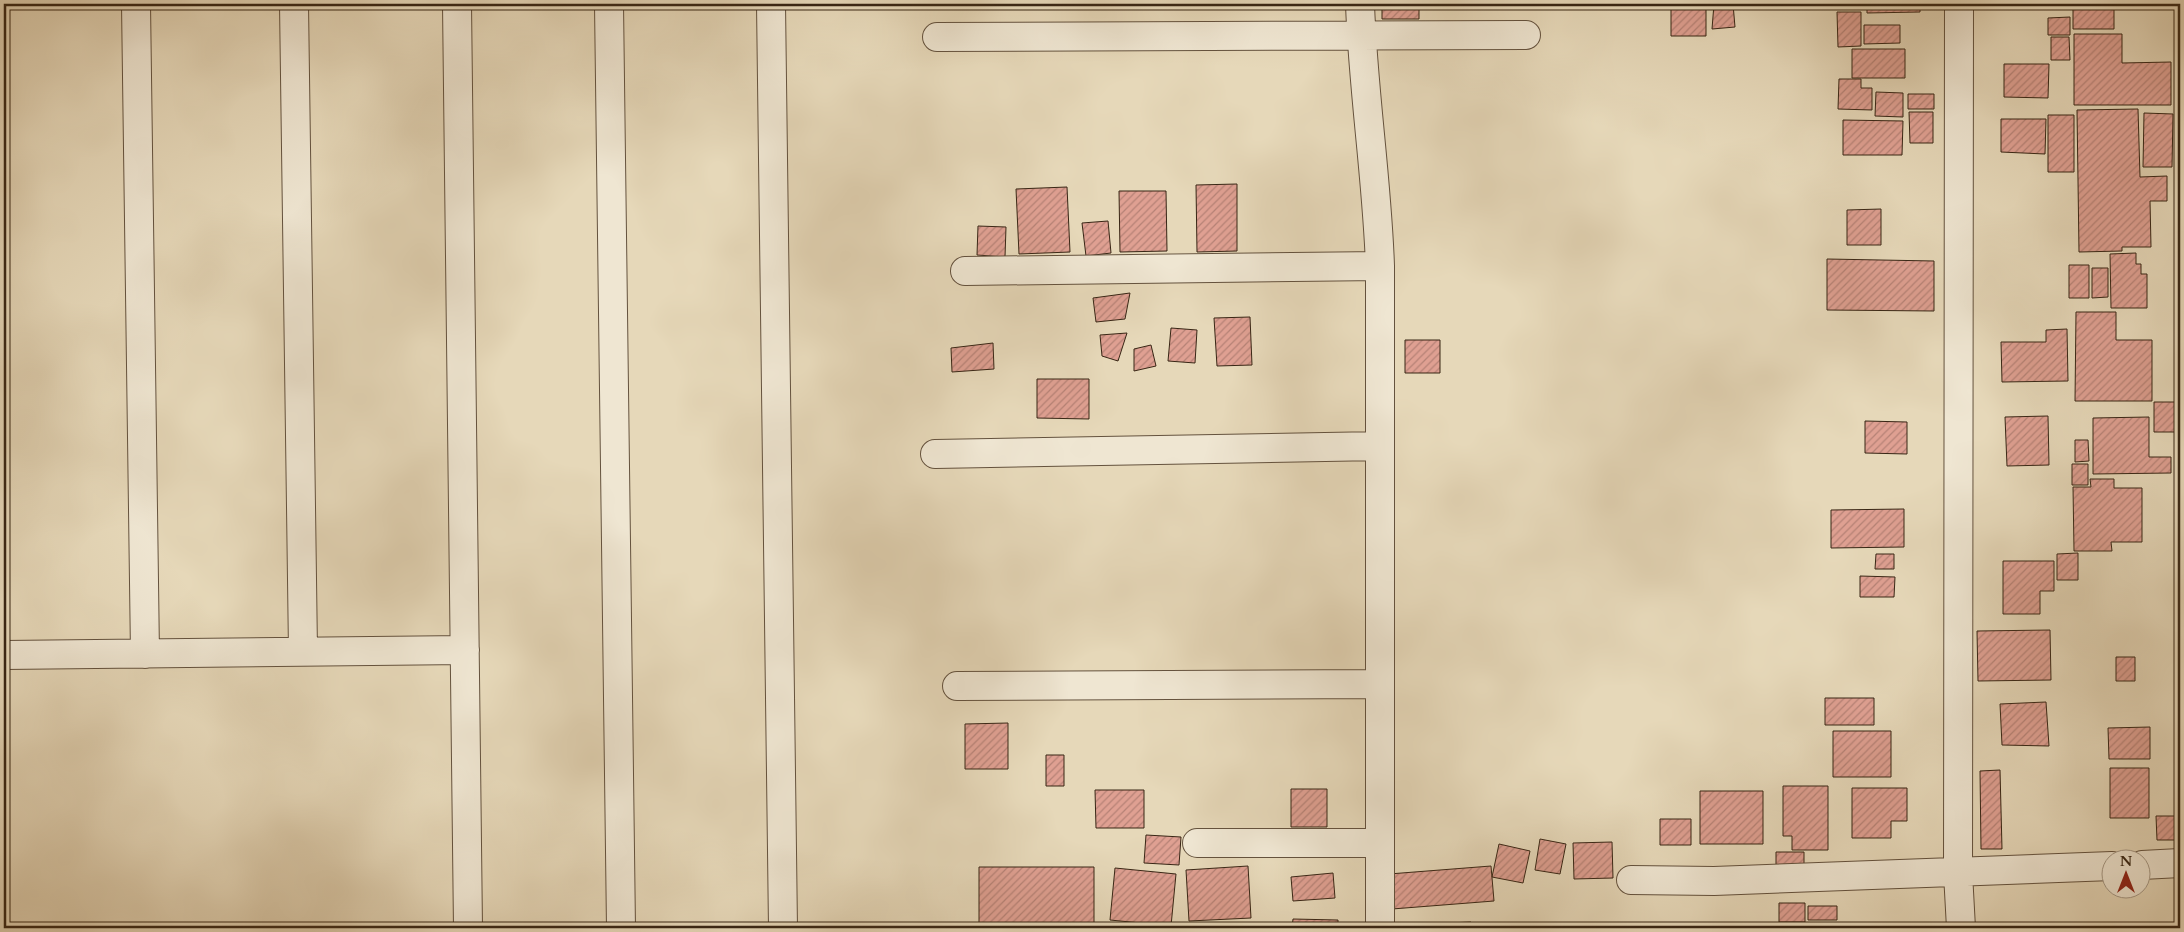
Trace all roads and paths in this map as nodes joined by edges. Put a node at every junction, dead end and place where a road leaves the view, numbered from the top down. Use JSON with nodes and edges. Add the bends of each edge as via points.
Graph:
{"nodes":[{"id":1,"x":136,"y":4,"type":"edge"},
{"id":2,"x":294,"y":4,"type":"edge"},
{"id":3,"x":456,"y":4,"type":"edge"},
{"id":4,"x":609,"y":4,"type":"edge"},
{"id":5,"x":772,"y":4,"type":"edge"},
{"id":6,"x":1360,"y":4,"type":"edge"},
{"id":7,"x":1959,"y":4,"type":"edge"},
{"id":8,"x":1526,"y":35,"type":"dead end"},
{"id":9,"x":1361,"y":36,"type":"junction"},
{"id":10,"x":937,"y":37,"type":"dead end"},
{"id":11,"x":1380,"y":266,"type":"junction"},
{"id":12,"x":965,"y":272,"type":"dead end"},
{"id":13,"x":1380,"y":446,"type":"junction"},
{"id":14,"x":936,"y":454,"type":"dead end"},
{"id":15,"x":464,"y":650,"type":"junction"},
{"id":16,"x":302,"y":651,"type":"junction"},
{"id":17,"x":145,"y":654,"type":"junction"},
{"id":18,"x":4,"y":655,"type":"edge"},
{"id":19,"x":1380,"y":684,"type":"junction"},
{"id":20,"x":957,"y":686,"type":"dead end"},
{"id":21,"x":1197,"y":843,"type":"dead end"},
{"id":22,"x":1380,"y":843,"type":"junction"},
{"id":23,"x":2180,"y":863,"type":"edge"},
{"id":24,"x":2152,"y":864,"type":"edge"},
{"id":25,"x":2102,"y":866,"type":"edge"},
{"id":26,"x":1958,"y":873,"type":"junction"},
{"id":27,"x":1631,"y":880,"type":"dead end"},
{"id":28,"x":468,"y":928,"type":"edge"},
{"id":29,"x":621,"y":928,"type":"edge"},
{"id":30,"x":783,"y":928,"type":"edge"},
{"id":31,"x":1380,"y":928,"type":"edge"},
{"id":32,"x":1961,"y":928,"type":"edge"}],
"edges":[{"from":1,"to":17,"type":"street"},
{"from":2,"to":16,"type":"street"},
{"from":3,"to":15,"type":"street"},
{"from":4,"to":29,"type":"street"},
{"from":5,"to":30,"type":"street"},
{"from":6,"to":9,"type":"street"},
{"from":7,"to":26,"type":"street"},
{"from":8,"to":9,"type":"street"},
{"from":9,"to":10,"type":"street"},
{"from":9,"to":11,"type":"street"},
{"from":11,"to":12,"type":"street"},
{"from":11,"to":13,"type":"street"},
{"from":13,"to":14,"type":"street"},
{"from":13,"to":19,"type":"street"},
{"from":15,"to":16,"type":"street"},
{"from":15,"to":28,"type":"street"},
{"from":16,"to":17,"type":"street"},
{"from":17,"to":18,"type":"street"},
{"from":19,"to":20,"type":"street"},
{"from":19,"to":22,"type":"street"},
{"from":21,"to":22,"type":"street"},
{"from":22,"to":31,"type":"street"},
{"from":23,"to":24,"type":"street"},
{"from":25,"to":26,"type":"street"},
{"from":26,"to":27,"type":"street","via":[[1714,881]]},
{"from":26,"to":32,"type":"street"}]}
